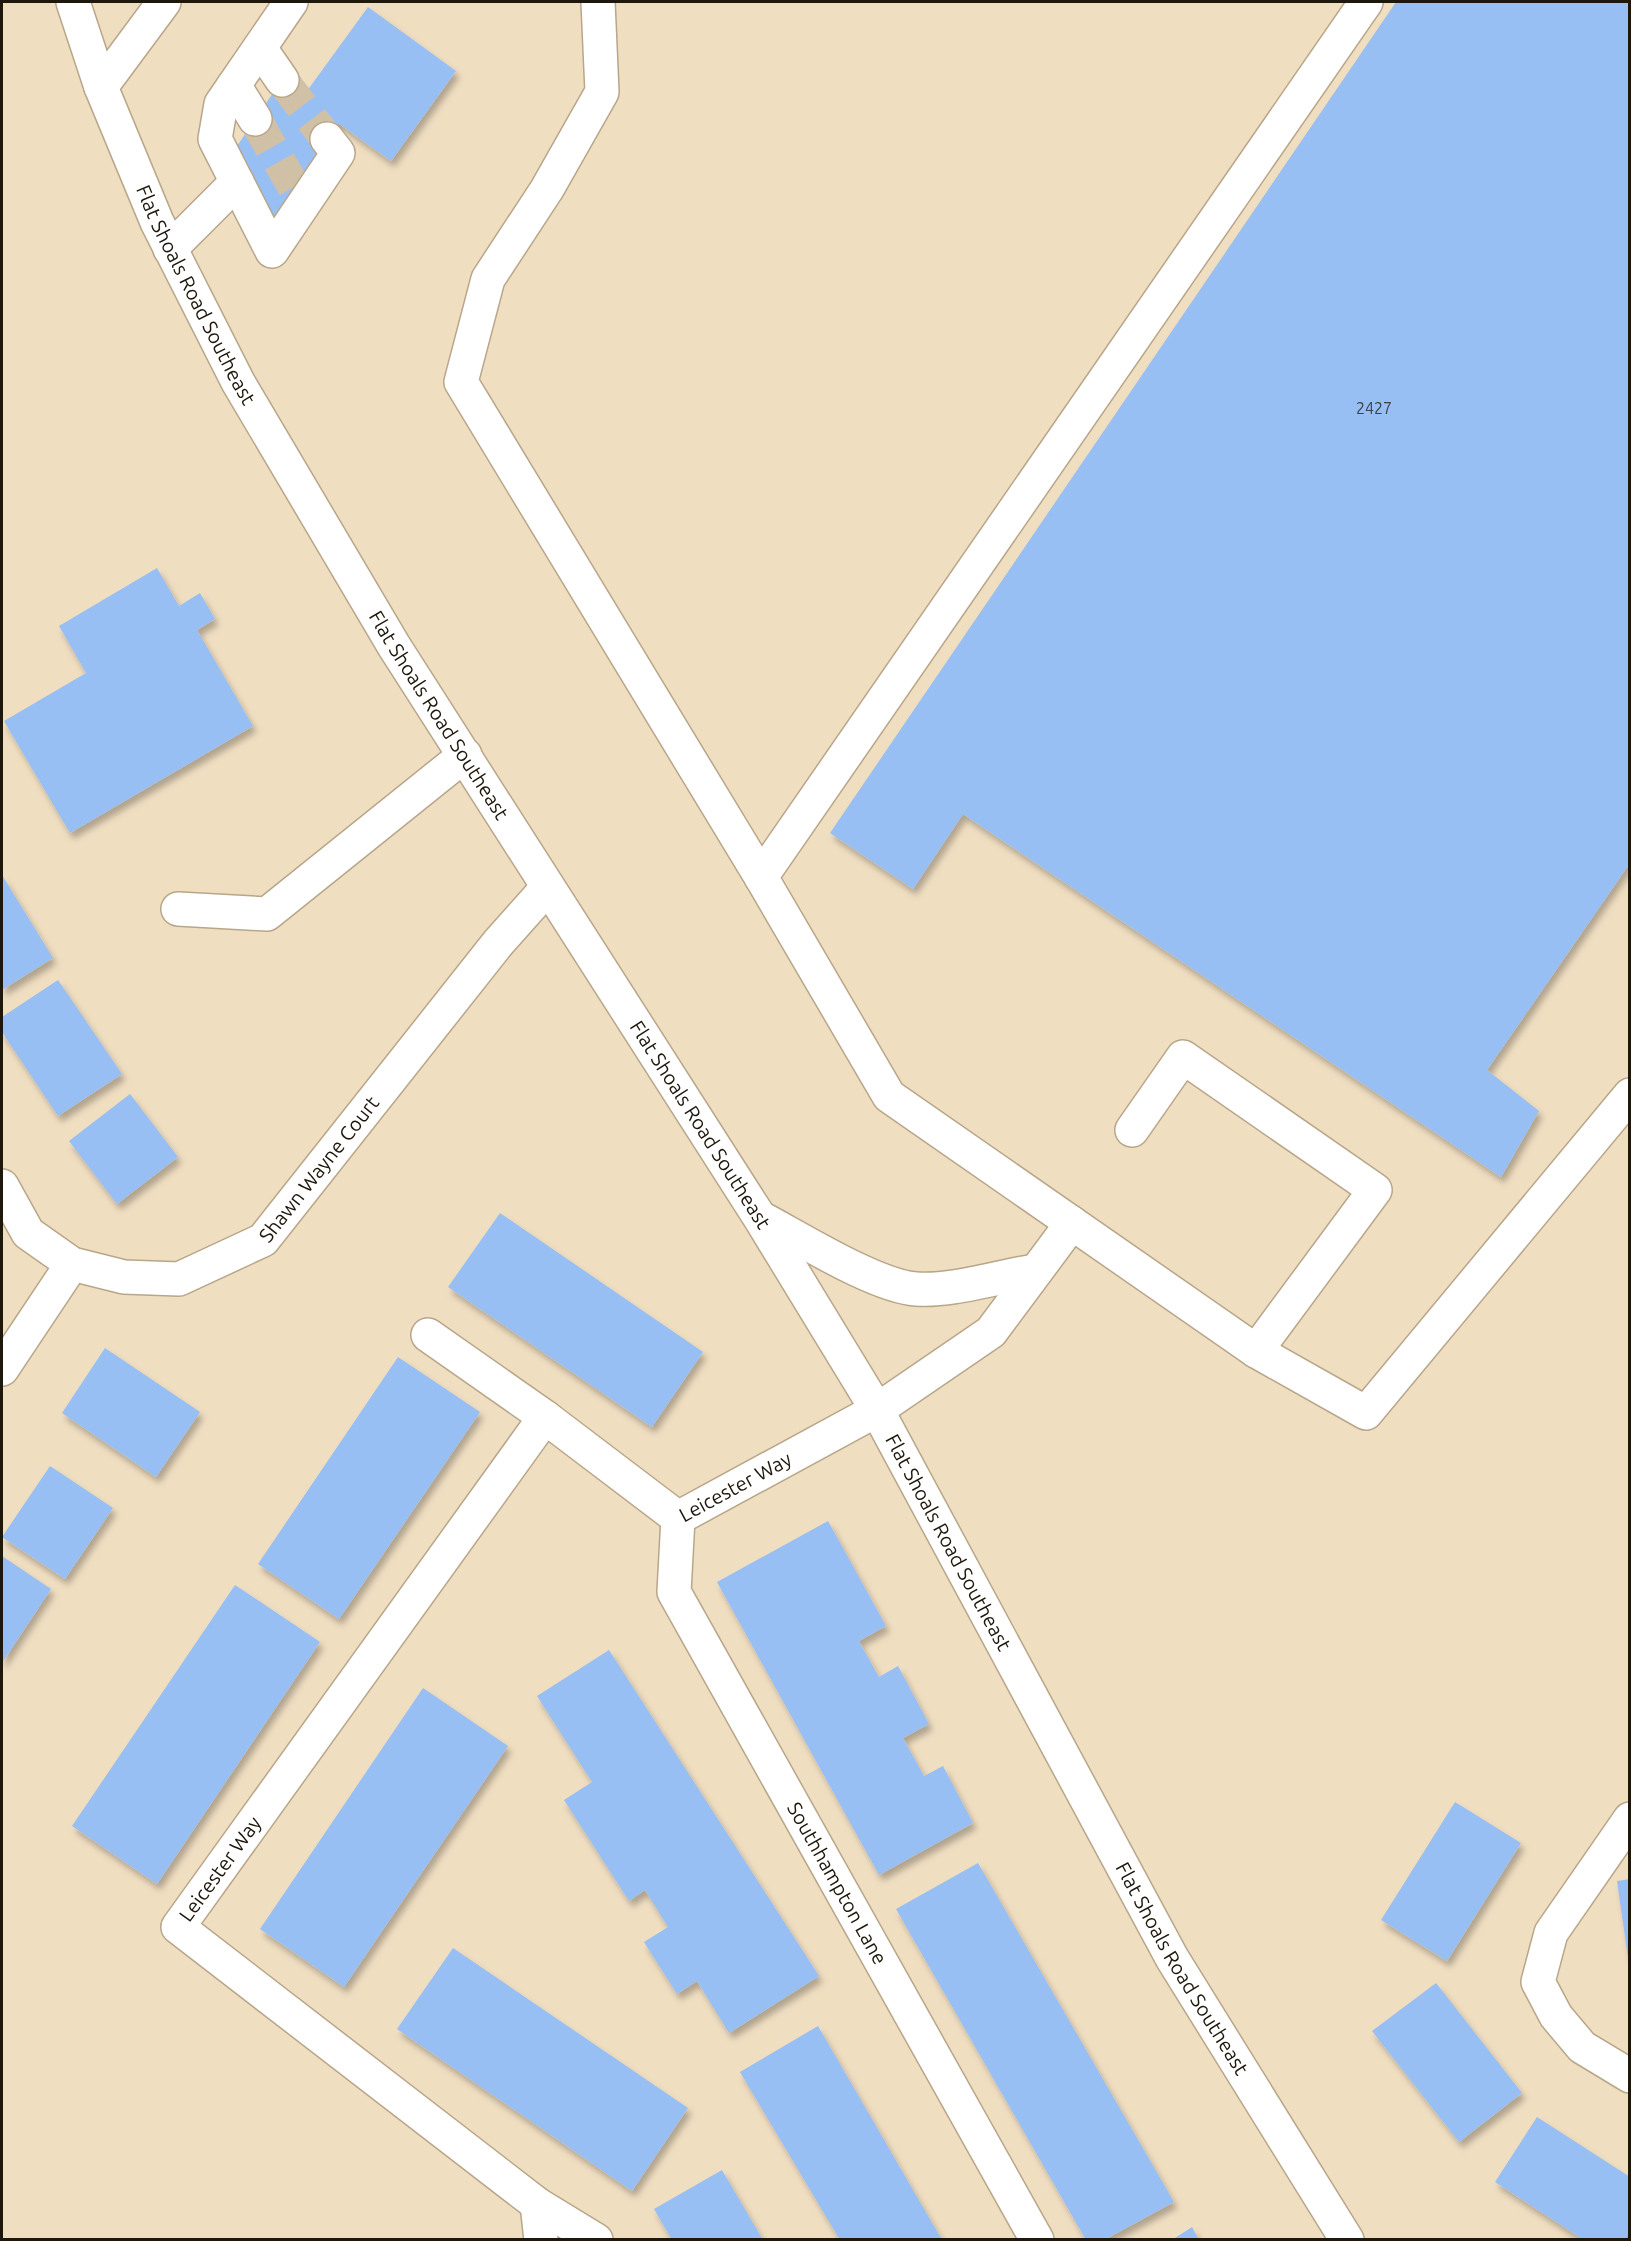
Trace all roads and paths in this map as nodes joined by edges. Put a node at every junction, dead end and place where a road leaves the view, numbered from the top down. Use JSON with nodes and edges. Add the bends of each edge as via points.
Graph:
{"nodes":[{"id":1,"x":73,"y":2,"type":"edge"},
{"id":2,"x":164,"y":2,"type":"edge"},
{"id":3,"x":291,"y":2,"type":"edge"},
{"id":4,"x":598,"y":2,"type":"edge"},
{"id":5,"x":1366,"y":2,"type":"edge"},
{"id":6,"x":260,"y":48,"type":"junction"},
{"id":7,"x":282,"y":80,"type":"tunnel mouth"},
{"id":8,"x":234,"y":85,"type":"junction"},
{"id":9,"x":101,"y":87,"type":"junction"},
{"id":10,"x":255,"y":119,"type":"tunnel mouth"},
{"id":11,"x":327,"y":139,"type":"tunnel mouth"},
{"id":12,"x":237,"y":182,"type":"junction"},
{"id":13,"x":170,"y":249,"type":"junction"},
{"id":14,"x":465,"y":755,"type":"junction"},
{"id":15,"x":761,"y":877,"type":"junction"},
{"id":16,"x":548,"y":888,"type":"junction"},
{"id":17,"x":178,"y":909,"type":"dead end"},
{"id":18,"x":1629,"y":1095,"type":"edge"},
{"id":19,"x":1132,"y":1130,"type":"dead end"},
{"id":20,"x":2,"y":1186,"type":"edge"},
{"id":21,"x":760,"y":1218,"type":"junction"},
{"id":22,"x":1072,"y":1223,"type":"junction"},
{"id":23,"x":72,"y":1264,"type":"junction"},
{"id":24,"x":1035,"y":1271,"type":"junction"},
{"id":25,"x":428,"y":1335,"type":"dead end"},
{"id":26,"x":1256,"y":1352,"type":"junction"},
{"id":27,"x":2,"y":1369,"type":"edge"},
{"id":28,"x":877,"y":1410,"type":"junction"},
{"id":29,"x":545,"y":1417,"type":"junction"},
{"id":30,"x":678,"y":1518,"type":"junction"},
{"id":31,"x":1629,"y":1819,"type":"edge"},
{"id":32,"x":1629,"y":2076,"type":"edge"},
{"id":33,"x":537,"y":2204,"type":"junction"},
{"id":34,"x":541,"y":2240,"type":"edge"},
{"id":35,"x":596,"y":2240,"type":"edge"},
{"id":36,"x":1037,"y":2240,"type":"edge"},
{"id":37,"x":1347,"y":2240,"type":"edge"}],
"edges":[{"from":1,"to":9,"type":"street","name":"Flat Shoals Road Southeast"},
{"from":2,"to":9,"type":"street"},
{"from":3,"to":6,"type":"street"},
{"from":4,"to":15,"type":"street","via":[[602,92],[547,189],[488,279],[461,382]]},
{"from":5,"to":15,"type":"street"},
{"from":6,"to":7,"type":"street"},
{"from":6,"to":8,"type":"street"},
{"from":8,"to":10,"type":"street"},
{"from":8,"to":12,"type":"street","via":[[221,104],[215,139]]},
{"from":9,"to":13,"type":"street","name":"Flat Shoals Road Southeast"},
{"from":11,"to":12,"type":"street","via":[[338,153],[299,196],[272,251]]},
{"from":12,"to":13,"type":"street"},
{"from":13,"to":14,"type":"street","name":"Flat Shoals Road Southeast","via":[[238,382],[394,646]]},
{"from":14,"to":16,"type":"street","name":"Flat Shoals Road Southeast"},
{"from":14,"to":17,"type":"street","via":[[267,914]]},
{"from":15,"to":22,"type":"street","via":[[889,1095]]},
{"from":16,"to":21,"type":"street","name":"Flat Shoals Road Southeast"},
{"from":16,"to":23,"type":"street","name":"Shawn Wayne Court","via":[[498,944],[263,1240],[179,1279],[124,1277]]},
{"from":18,"to":26,"type":"street","via":[[1366,1413]]},
{"from":19,"to":26,"type":"street","via":[[1183,1058],[1375,1191]]},
{"from":20,"to":23,"type":"street","name":"Shawn Wayne Court","via":[[28,1233]]},
{"from":21,"to":24,"type":"street","via":[[879,1279],[916,1289]]},
{"from":21,"to":28,"type":"street","name":"Flat Shoals Road Southeast"},
{"from":22,"to":24,"type":"street","name":"Leicester Way"},
{"from":22,"to":26,"type":"street"},
{"from":23,"to":27,"type":"street"},
{"from":24,"to":28,"type":"street","name":"Leicester Way","via":[[991,1332]]},
{"from":25,"to":29,"type":"street","name":"Leicester Way"},
{"from":28,"to":30,"type":"street","name":"Leicester Way"},
{"from":28,"to":37,"type":"street","name":"Flat Shoals Road Southeast","via":[[1172,1958]]},
{"from":29,"to":30,"type":"street","name":"Leicester Way"},
{"from":29,"to":33,"type":"street","name":"Leicester Way","via":[[178,1927]]},
{"from":30,"to":36,"type":"street","name":"Southhampton Lane","via":[[674,1592]]},
{"from":31,"to":32,"type":"street","via":[[1551,1933],[1538,1982],[1556,2016],[1582,2047]]},
{"from":33,"to":34,"type":"street"},
{"from":33,"to":35,"type":"street","name":"Leicester Way"}]}
